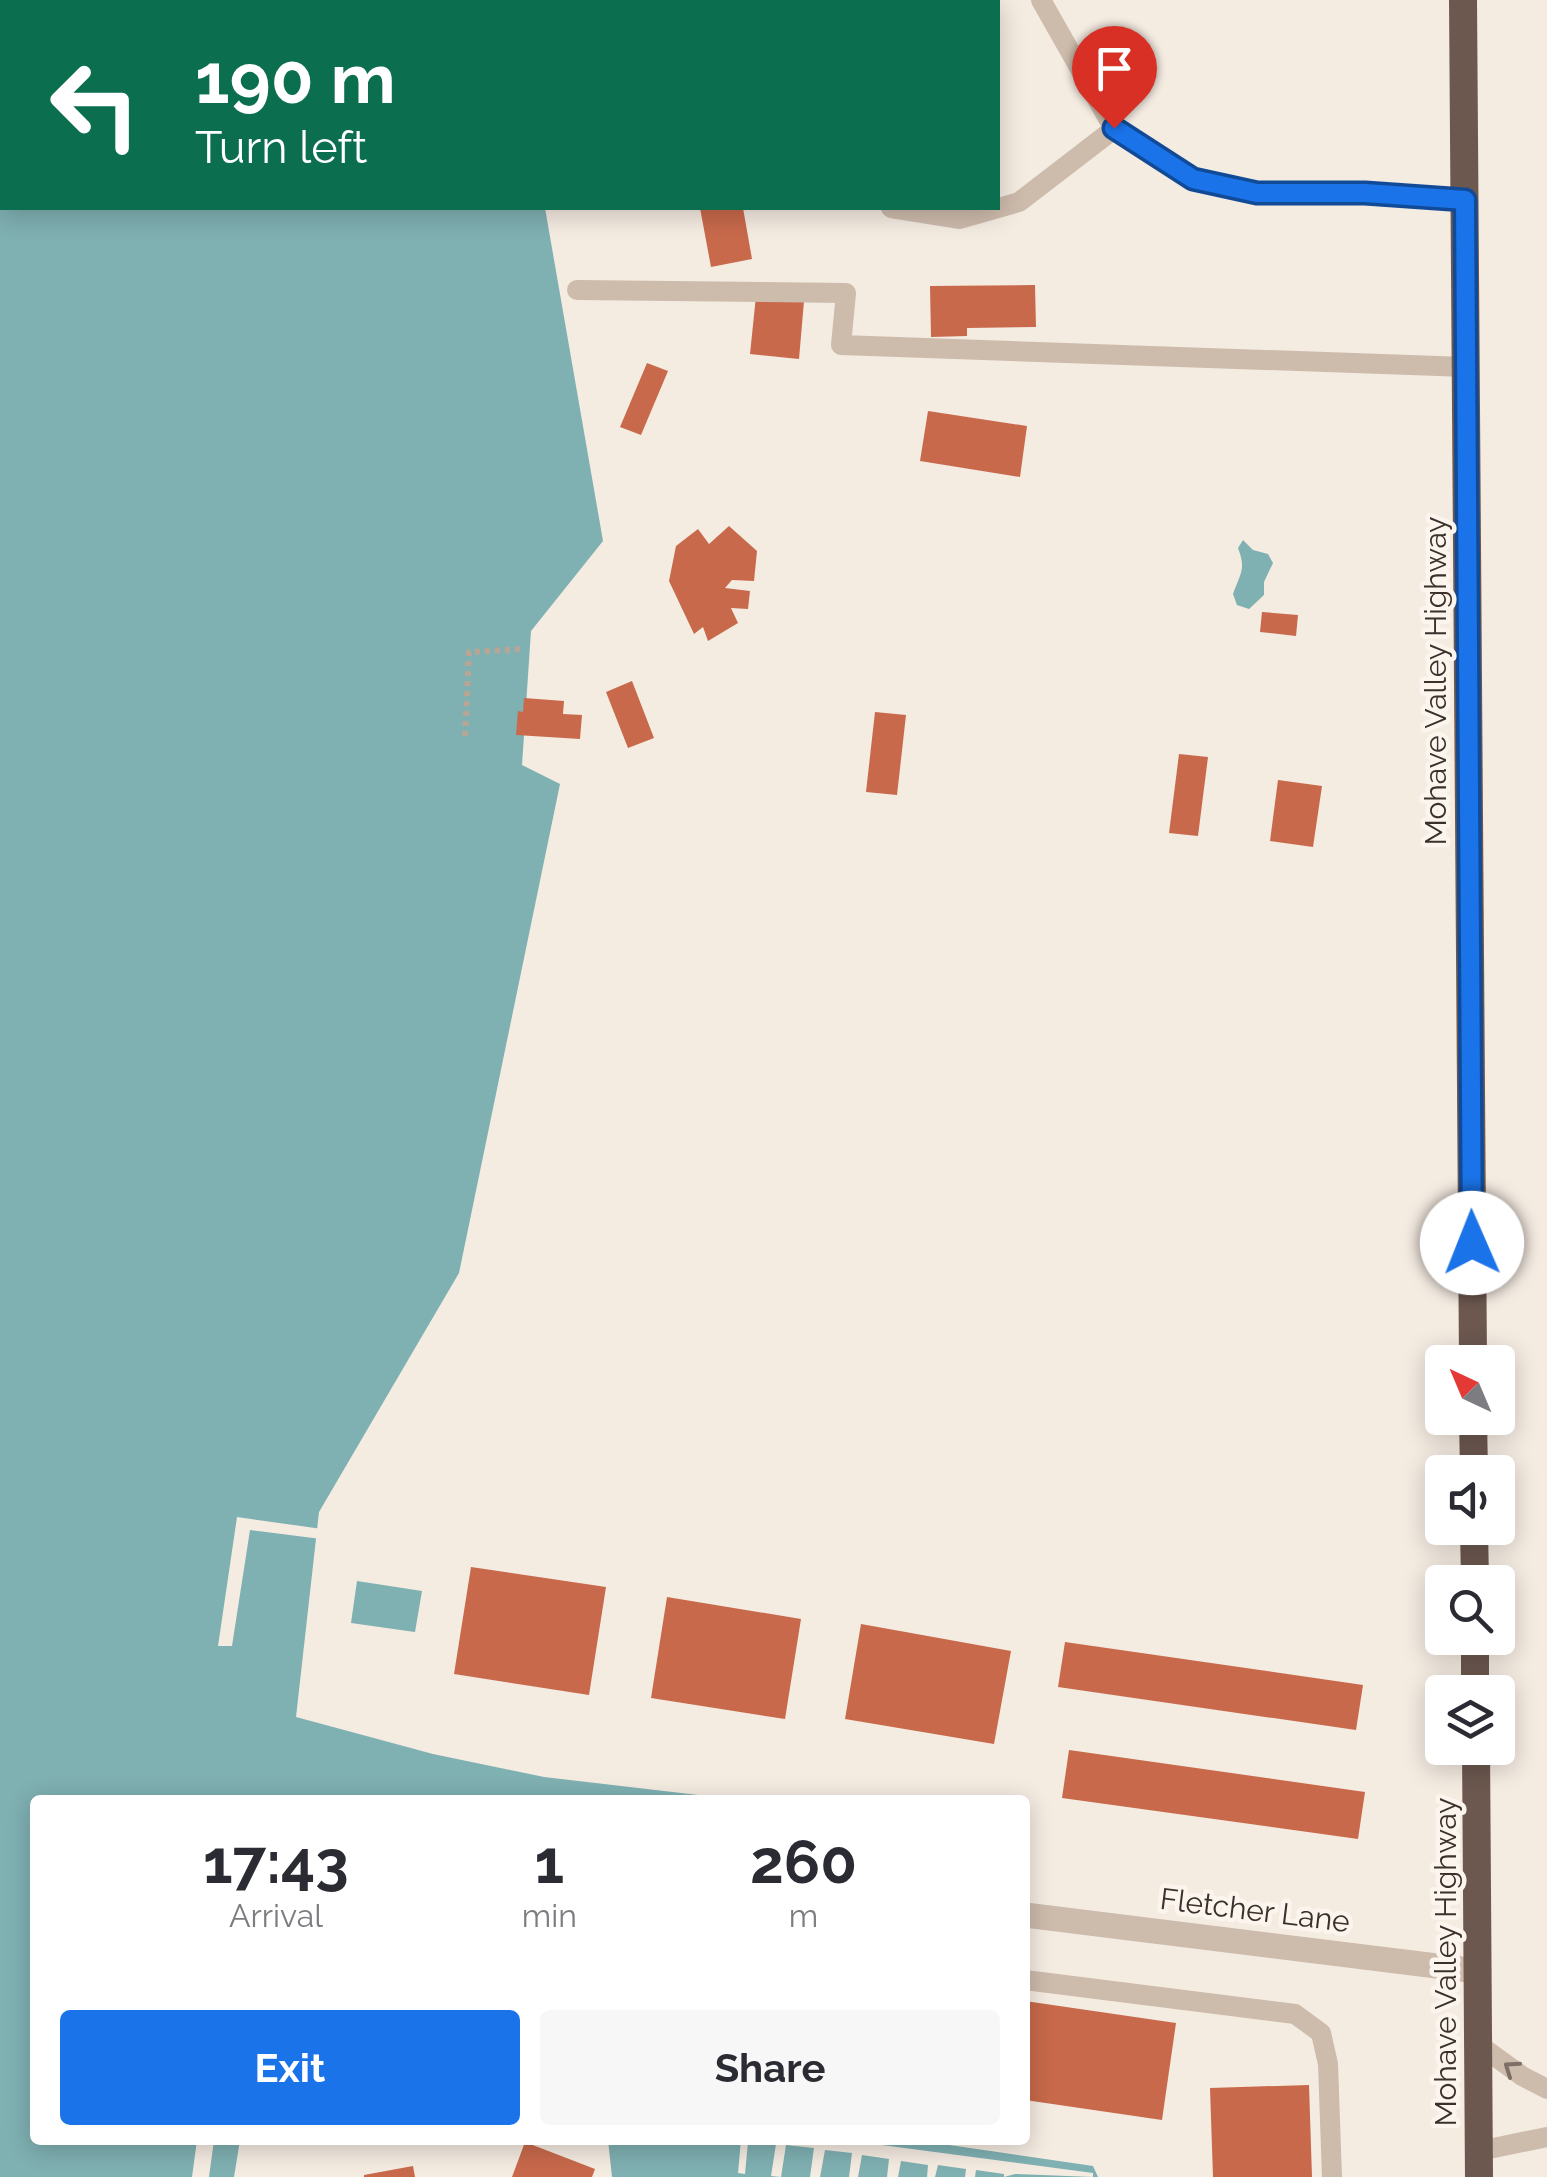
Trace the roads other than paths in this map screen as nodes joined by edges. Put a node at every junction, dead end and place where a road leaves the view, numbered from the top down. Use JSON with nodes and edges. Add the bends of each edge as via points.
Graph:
{"nodes":[{"id":1,"x":1041,"y":0,"type":"edge"},
{"id":2,"x":1463,"y":0,"type":"edge"},
{"id":3,"x":1114,"y":128,"type":"junction"},
{"id":4,"x":1465,"y":200,"type":"junction"},
{"id":5,"x":1000,"y":207,"type":"edge"},
{"id":6,"x":904,"y":210,"type":"edge"},
{"id":7,"x":991,"y":210,"type":"edge"},
{"id":8,"x":577,"y":290,"type":"dead end"},
{"id":9,"x":1466,"y":368,"type":"junction"},
{"id":10,"x":1473,"y":1345,"type":"edge"},
{"id":11,"x":1476,"y":1765,"type":"edge"},
{"id":12,"x":1030,"y":1916,"type":"edge"},
{"id":13,"x":1477,"y":1971,"type":"junction"},
{"id":14,"x":1030,"y":1981,"type":"edge"},
{"id":15,"x":1478,"y":2044,"type":"junction"},
{"id":16,"x":1547,"y":2089,"type":"edge"},
{"id":17,"x":1547,"y":2137,"type":"edge"},
{"id":18,"x":1479,"y":2164,"type":"edge"},
{"id":19,"x":1332,"y":2177,"type":"edge"}],
"edges":[{"from":1,"to":3,"type":"lane"},
{"from":2,"to":4,"type":"highway","name":"Mohave Valley Highway"},
{"from":3,"to":4,"type":"lane","via":[[1193,179],[1257,193]]},
{"from":3,"to":5,"type":"lane","via":[[1019,202]]},
{"from":4,"to":9,"type":"highway","name":"Mohave Valley Highway"},
{"from":6,"to":7,"type":"lane","via":[[960,219]]},
{"from":8,"to":9,"type":"lane","via":[[846,294],[841,345]]},
{"from":9,"to":10,"type":"highway","name":"Mohave Valley Highway"},
{"from":11,"to":13,"type":"highway","name":"Mohave Valley Highway"},
{"from":12,"to":13,"type":"street","name":"Fletcher Lane"},
{"from":13,"to":15,"type":"highway","name":"Mohave Valley Highway"},
{"from":14,"to":19,"type":"lane","via":[[1295,2014],[1320,2033],[1328,2064]]},
{"from":16,"to":15,"type":"lane","one_way":true},
{"from":15,"to":18,"type":"highway","name":"Mohave Valley Highway"},
{"from":17,"to":18,"type":"lane"}]}
